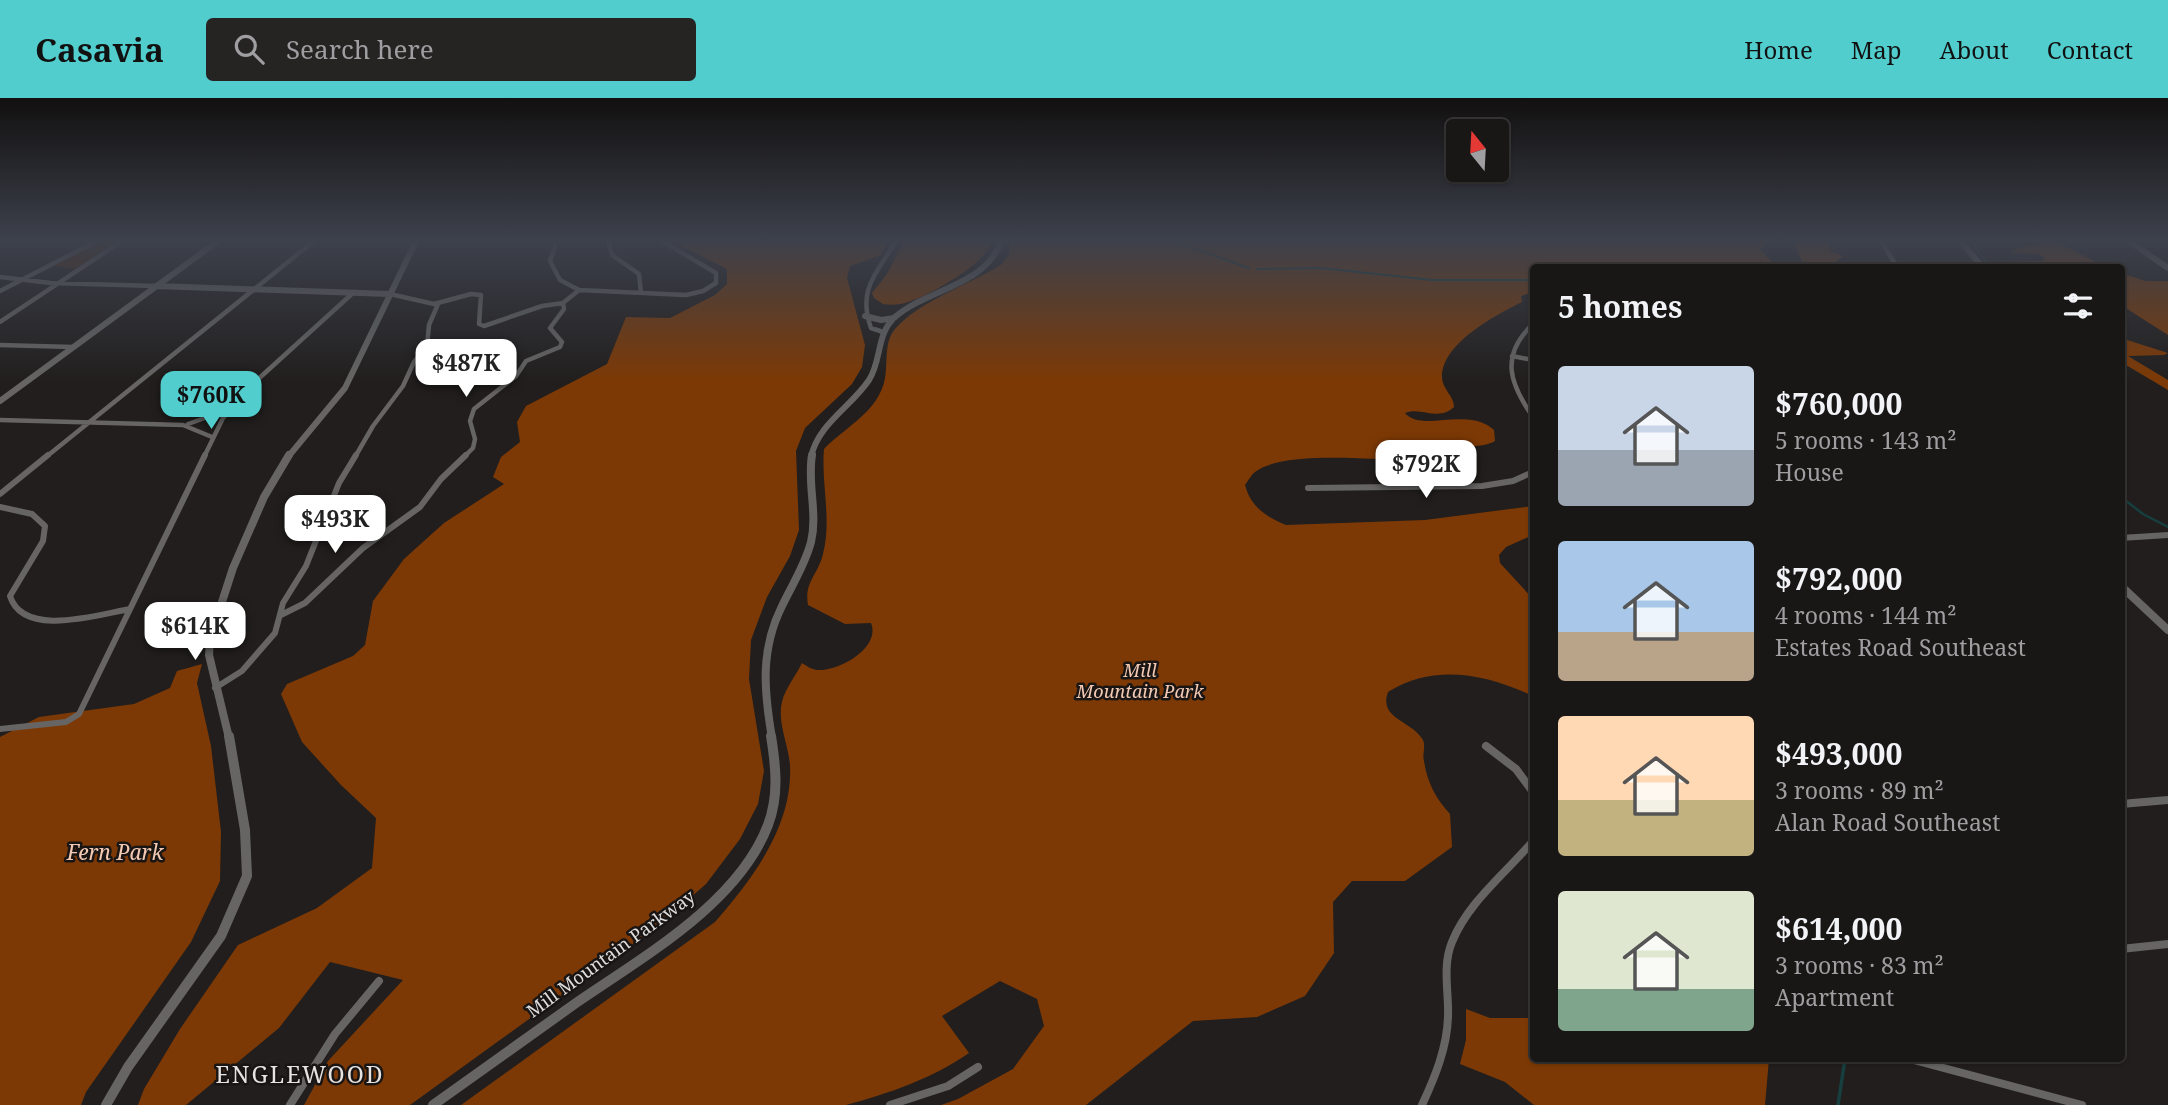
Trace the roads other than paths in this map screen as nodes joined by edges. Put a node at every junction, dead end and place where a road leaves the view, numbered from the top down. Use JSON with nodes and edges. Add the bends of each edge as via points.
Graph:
{"nodes":[{"id":1,"x":53,"y":288,"type":"edge"},
{"id":2,"x":153,"y":288,"type":"edge"},
{"id":3,"x":220,"y":288,"type":"edge"},
{"id":4,"x":393,"y":288,"type":"edge"},
{"id":5,"x":575,"y":288,"type":"edge"},
{"id":6,"x":641,"y":288,"type":"edge"},
{"id":7,"x":708,"y":288,"type":"edge"},
{"id":8,"x":869,"y":288,"type":"edge"},
{"id":9,"x":947,"y":288,"type":"edge"},
{"id":10,"x":253,"y":289,"type":"junction"},
{"id":11,"x":579,"y":290,"type":"junction"},
{"id":12,"x":354,"y":292,"type":"junction"},
{"id":13,"x":640,"y":293,"type":"junction"},
{"id":14,"x":390,"y":294,"type":"junction"},
{"id":15,"x":563,"y":303,"type":"junction"},
{"id":16,"x":438,"y":304,"type":"junction"},
{"id":17,"x":865,"y":316,"type":"junction"},
{"id":18,"x":894,"y":318,"type":"junction"},
{"id":19,"x":0,"y":322,"type":"edge"},
{"id":20,"x":1530,"y":327,"type":"edge"},
{"id":21,"x":883,"y":332,"type":"junction"},
{"id":22,"x":0,"y":345,"type":"edge"},
{"id":23,"x":73,"y":347,"type":"junction"},
{"id":24,"x":1513,"y":356,"type":"junction"},
{"id":25,"x":1530,"y":359,"type":"edge"},
{"id":26,"x":0,"y":401,"type":"edge"},
{"id":27,"x":229,"y":410,"type":"junction"},
{"id":28,"x":1530,"y":412,"type":"edge"},
{"id":29,"x":0,"y":420,"type":"edge"},
{"id":30,"x":88,"y":423,"type":"junction"},
{"id":31,"x":183,"y":425,"type":"junction"},
{"id":32,"x":212,"y":437,"type":"junction"},
{"id":33,"x":1530,"y":473,"type":"edge"},
{"id":34,"x":1308,"y":488,"type":"dead end"},
{"id":35,"x":0,"y":494,"type":"edge"},
{"id":36,"x":0,"y":507,"type":"edge"},
{"id":37,"x":2167,"y":536,"type":"edge"},
{"id":38,"x":2125,"y":538,"type":"edge"},
{"id":39,"x":2125,"y":590,"type":"edge"},
{"id":40,"x":130,"y":609,"type":"junction"},
{"id":41,"x":281,"y":615,"type":"junction"},
{"id":42,"x":2168,"y":630,"type":"edge"},
{"id":43,"x":215,"y":688,"type":"junction"},
{"id":44,"x":0,"y":729,"type":"edge"},
{"id":45,"x":1486,"y":746,"type":"dead end"},
{"id":46,"x":1530,"y":788,"type":"edge"},
{"id":47,"x":2168,"y":800,"type":"edge"},
{"id":48,"x":2125,"y":803,"type":"edge"},
{"id":49,"x":1530,"y":844,"type":"edge"},
{"id":50,"x":2168,"y":944,"type":"edge"},
{"id":51,"x":2125,"y":948,"type":"edge"},
{"id":52,"x":379,"y":981,"type":"dead end"},
{"id":53,"x":1921,"y":1062,"type":"edge"},
{"id":54,"x":978,"y":1068,"type":"dead end"},
{"id":55,"x":106,"y":1105,"type":"edge"},
{"id":56,"x":290,"y":1105,"type":"edge"},
{"id":57,"x":433,"y":1105,"type":"edge"},
{"id":58,"x":890,"y":1105,"type":"edge"},
{"id":59,"x":1422,"y":1105,"type":"edge"},
{"id":60,"x":2082,"y":1105,"type":"edge"}],
"edges":[{"from":1,"to":19,"type":"street"},
{"from":2,"to":23,"type":"street"},
{"from":3,"to":10,"type":"street"},
{"from":4,"to":14,"type":"street"},
{"from":5,"to":11,"type":"street"},
{"from":6,"to":13,"type":"street"},
{"from":7,"to":13,"type":"street","via":[[690,295]]},
{"from":8,"to":17,"type":"street"},
{"from":9,"to":18,"type":"street"},
{"from":10,"to":12,"type":"street"},
{"from":10,"to":30,"type":"street"},
{"from":11,"to":13,"type":"street"},
{"from":11,"to":15,"type":"street"},
{"from":12,"to":14,"type":"street"},
{"from":12,"to":27,"type":"street"},
{"from":14,"to":16,"type":"street"},
{"from":14,"to":43,"type":"street","via":[[345,388],[290,452],[260,505],[210,639]]},
{"from":15,"to":16,"type":"street","via":[[484,326],[479,324],[481,295]]},
{"from":15,"to":41,"type":"street","via":[[564,309],[550,328],[561,347],[526,361],[516,376],[474,410],[470,421],[473,448],[425,502],[356,554],[305,603]]},
{"from":16,"to":41,"type":"street","via":[[427,346],[339,483]]},
{"from":17,"to":18,"type":"street"},
{"from":17,"to":21,"type":"street","via":[[871,328]]},
{"from":18,"to":21,"type":"street"},
{"from":20,"to":24,"type":"street","via":[[1519,337]]},
{"from":21,"to":57,"type":"street","name":"Mill Mountain Parkway","via":[[871,377],[826,429],[811,456],[811,542],[765,649],[764,683],[778,771],[771,816],[756,850],[731,883],[684,925]]},
{"from":22,"to":23,"type":"street"},
{"from":23,"to":26,"type":"street"},
{"from":24,"to":25,"type":"street"},
{"from":24,"to":28,"type":"street","via":[[1513,384]]},
{"from":27,"to":31,"type":"street"},
{"from":27,"to":32,"type":"street"},
{"from":29,"to":30,"type":"street"},
{"from":30,"to":31,"type":"street"},
{"from":30,"to":35,"type":"street"},
{"from":31,"to":32,"type":"street"},
{"from":32,"to":40,"type":"street"},
{"from":33,"to":34,"type":"street","via":[[1482,486]]},
{"from":36,"to":40,"type":"street","via":[[32,514],[45,526],[43,541],[10,596],[16,613],[47,621]]},
{"from":37,"to":38,"type":"street"},
{"from":39,"to":42,"type":"street"},
{"from":40,"to":44,"type":"street","via":[[79,714],[34,727]]},
{"from":41,"to":43,"type":"street","via":[[275,633],[260,652],[235,678]]},
{"from":43,"to":55,"type":"street","via":[[234,758],[247,876],[221,936]]},
{"from":45,"to":46,"type":"street","via":[[1516,769]]},
{"from":47,"to":48,"type":"street"},
{"from":49,"to":59,"type":"street","via":[[1470,913],[1452,942],[1446,972],[1446,1041]]},
{"from":50,"to":51,"type":"street"},
{"from":52,"to":56,"type":"street","via":[[335,1034]]},
{"from":53,"to":60,"type":"street"},
{"from":54,"to":58,"type":"street","via":[[948,1086]]}]}
